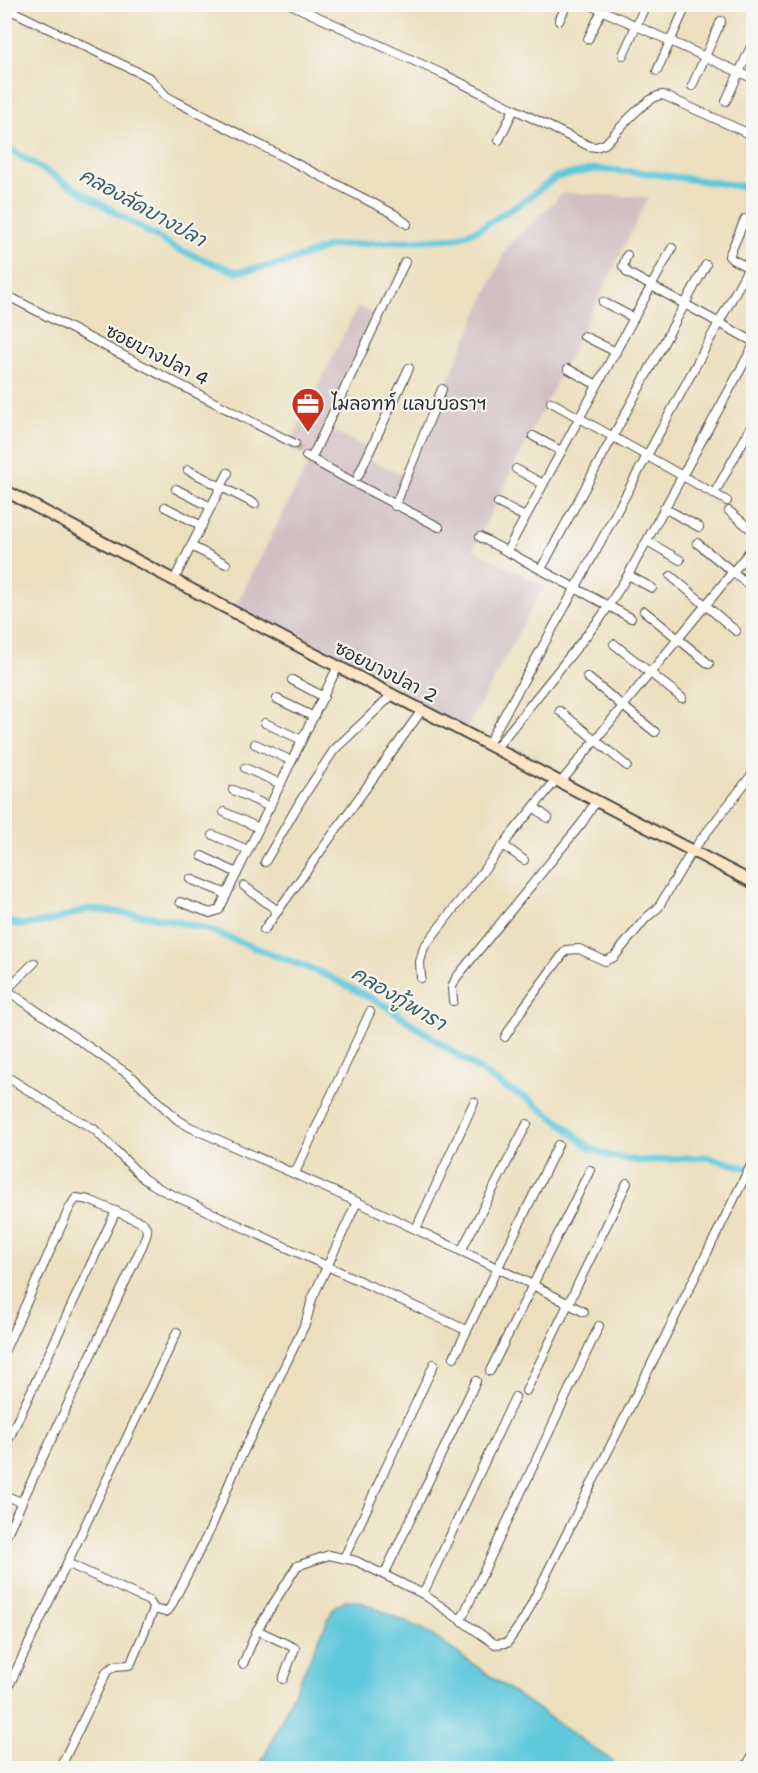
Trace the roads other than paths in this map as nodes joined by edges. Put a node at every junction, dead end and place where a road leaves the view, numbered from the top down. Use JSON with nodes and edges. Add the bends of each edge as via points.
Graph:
{"nodes":[{"id":1,"x":290,"y":4,"type":"edge"},
{"id":2,"x":567,"y":4,"type":"edge"},
{"id":3,"x":588,"y":4,"type":"edge"},
{"id":4,"x":646,"y":4,"type":"edge"},
{"id":5,"x":4,"y":7,"type":"edge"},
{"id":6,"x":603,"y":8,"type":"edge"},
{"id":7,"x":685,"y":8,"type":"dead end"},
{"id":8,"x":559,"y":21,"type":"dead end"},
{"id":9,"x":721,"y":21,"type":"dead end"},
{"id":10,"x":636,"y":26,"type":"junction"},
{"id":11,"x":588,"y":39,"type":"dead end"},
{"id":12,"x":753,"y":40,"type":"edge"},
{"id":13,"x":670,"y":41,"type":"junction"},
{"id":14,"x":623,"y":55,"type":"dead end"},
{"id":15,"x":705,"y":57,"type":"junction"},
{"id":16,"x":657,"y":71,"type":"dead end"},
{"id":17,"x":739,"y":72,"type":"junction"},
{"id":18,"x":753,"y":79,"type":"edge"},
{"id":19,"x":692,"y":86,"type":"dead end"},
{"id":20,"x":726,"y":101,"type":"dead end"},
{"id":21,"x":514,"y":109,"type":"junction"},
{"id":22,"x":753,"y":136,"type":"edge"},
{"id":23,"x":499,"y":140,"type":"dead end"},
{"id":24,"x":745,"y":219,"type":"dead end"},
{"id":25,"x":407,"y":224,"type":"dead end"},
{"id":26,"x":672,"y":248,"type":"dead end"},
{"id":27,"x":627,"y":255,"type":"dead end"},
{"id":28,"x":405,"y":262,"type":"dead end"},
{"id":29,"x":706,"y":265,"type":"dead end"},
{"id":30,"x":751,"y":268,"type":"edge"},
{"id":31,"x":742,"y":281,"type":"junction"},
{"id":32,"x":652,"y":285,"type":"junction"},
{"id":33,"x":753,"y":287,"type":"edge"},
{"id":34,"x":4,"y":294,"type":"edge"},
{"id":35,"x":603,"y":302,"type":"dead end"},
{"id":36,"x":685,"y":303,"type":"junction"},
{"id":37,"x":634,"y":318,"type":"junction"},
{"id":38,"x":720,"y":323,"type":"junction"},
{"id":39,"x":584,"y":336,"type":"dead end"},
{"id":40,"x":753,"y":344,"type":"edge"},
{"id":41,"x":616,"y":352,"type":"junction"},
{"id":42,"x":409,"y":368,"type":"dead end"},
{"id":43,"x":568,"y":369,"type":"dead end"},
{"id":44,"x":597,"y":385,"type":"junction"},
{"id":45,"x":442,"y":389,"type":"dead end"},
{"id":46,"x":551,"y":402,"type":"dead end"},
{"id":47,"x":579,"y":418,"type":"junction"},
{"id":48,"x":752,"y":426,"type":"edge"},
{"id":49,"x":533,"y":436,"type":"dead end"},
{"id":50,"x":612,"y":436,"type":"junction"},
{"id":51,"x":295,"y":444,"type":"tunnel mouth"},
{"id":52,"x":561,"y":451,"type":"junction"},
{"id":53,"x":647,"y":455,"type":"junction"},
{"id":54,"x":516,"y":469,"type":"dead end"},
{"id":55,"x":188,"y":470,"type":"dead end"},
{"id":56,"x":228,"y":473,"type":"dead end"},
{"id":57,"x":682,"y":475,"type":"junction"},
{"id":58,"x":356,"y":481,"type":"junction"},
{"id":59,"x":543,"y":484,"type":"junction"},
{"id":60,"x":221,"y":488,"type":"junction"},
{"id":61,"x":176,"y":489,"type":"dead end"},
{"id":62,"x":4,"y":490,"type":"edge"},
{"id":63,"x":714,"y":494,"type":"junction"},
{"id":64,"x":727,"y":501,"type":"dead end"},
{"id":65,"x":498,"y":503,"type":"dead end"},
{"id":66,"x":255,"y":504,"type":"dead end"},
{"id":67,"x":395,"y":506,"type":"junction"},
{"id":68,"x":165,"y":507,"type":"dead end"},
{"id":69,"x":211,"y":507,"type":"junction"},
{"id":70,"x":664,"y":508,"type":"junction"},
{"id":71,"x":729,"y":511,"type":"dead end"},
{"id":72,"x":525,"y":517,"type":"junction"},
{"id":73,"x":202,"y":526,"type":"junction"},
{"id":74,"x":439,"y":527,"type":"dead end"},
{"id":75,"x":699,"y":528,"type":"dead end"},
{"id":76,"x":753,"y":532,"type":"edge"},
{"id":77,"x":480,"y":537,"type":"dead end"},
{"id":78,"x":647,"y":541,"type":"junction"},
{"id":79,"x":697,"y":543,"type":"dead end"},
{"id":80,"x":191,"y":546,"type":"junction"},
{"id":81,"x":753,"y":546,"type":"edge"},
{"id":82,"x":507,"y":551,"type":"junction"},
{"id":83,"x":680,"y":560,"type":"dead end"},
{"id":84,"x":226,"y":564,"type":"dead end"},
{"id":85,"x":541,"y":569,"type":"junction"},
{"id":86,"x":733,"y":571,"type":"junction"},
{"id":87,"x":628,"y":575,"type":"junction"},
{"id":88,"x":671,"y":576,"type":"dead end"},
{"id":89,"x":174,"y":580,"type":"junction"},
{"id":90,"x":576,"y":587,"type":"junction"},
{"id":91,"x":652,"y":588,"type":"dead end"},
{"id":92,"x":753,"y":589,"type":"edge"},
{"id":93,"x":706,"y":604,"type":"junction"},
{"id":94,"x":608,"y":607,"type":"junction"},
{"id":95,"x":644,"y":611,"type":"dead end"},
{"id":96,"x":631,"y":618,"type":"dead end"},
{"id":97,"x":736,"y":631,"type":"dead end"},
{"id":98,"x":678,"y":639,"type":"junction"},
{"id":99,"x":614,"y":644,"type":"dead end"},
{"id":100,"x":709,"y":664,"type":"dead end"},
{"id":101,"x":338,"y":666,"type":"junction"},
{"id":102,"x":650,"y":672,"type":"junction"},
{"id":103,"x":588,"y":677,"type":"dead end"},
{"id":104,"x":292,"y":680,"type":"dead end"},
{"id":105,"x":393,"y":694,"type":"junction"},
{"id":106,"x":324,"y":697,"type":"junction"},
{"id":107,"x":682,"y":698,"type":"dead end"},
{"id":108,"x":278,"y":699,"type":"dead end"},
{"id":109,"x":623,"y":706,"type":"junction"},
{"id":110,"x":422,"y":710,"type":"junction"},
{"id":111,"x":561,"y":711,"type":"dead end"},
{"id":112,"x":314,"y":717,"type":"junction"},
{"id":113,"x":265,"y":723,"type":"dead end"},
{"id":114,"x":499,"y":724,"type":"junction"},
{"id":115,"x":510,"y":730,"type":"junction"},
{"id":116,"x":655,"y":732,"type":"dead end"},
{"id":117,"x":596,"y":739,"type":"junction"},
{"id":118,"x":302,"y":740,"type":"junction"},
{"id":119,"x":255,"y":744,"type":"dead end"},
{"id":120,"x":492,"y":746,"type":"junction"},
{"id":121,"x":292,"y":761,"type":"junction"},
{"id":122,"x":627,"y":766,"type":"dead end"},
{"id":123,"x":245,"y":768,"type":"dead end"},
{"id":124,"x":753,"y":772,"type":"edge"},
{"id":125,"x":558,"y":781,"type":"junction"},
{"id":126,"x":281,"y":784,"type":"junction"},
{"id":127,"x":233,"y":790,"type":"dead end"},
{"id":128,"x":596,"y":801,"type":"junction"},
{"id":129,"x":270,"y":807,"type":"junction"},
{"id":130,"x":534,"y":807,"type":"junction"},
{"id":131,"x":224,"y":813,"type":"dead end"},
{"id":132,"x":548,"y":818,"type":"dead end"},
{"id":133,"x":259,"y":828,"type":"junction"},
{"id":134,"x":213,"y":835,"type":"dead end"},
{"id":135,"x":503,"y":845,"type":"junction"},
{"id":136,"x":248,"y":850,"type":"junction"},
{"id":137,"x":692,"y":851,"type":"junction"},
{"id":138,"x":201,"y":856,"type":"dead end"},
{"id":139,"x":524,"y":860,"type":"dead end"},
{"id":140,"x":265,"y":862,"type":"dead end"},
{"id":141,"x":237,"y":873,"type":"junction"},
{"id":142,"x":190,"y":879,"type":"dead end"},
{"id":143,"x":753,"y":883,"type":"edge"},
{"id":144,"x":244,"y":886,"type":"dead end"},
{"id":145,"x":226,"y":894,"type":"junction"},
{"id":146,"x":180,"y":902,"type":"dead end"},
{"id":147,"x":278,"y":911,"type":"junction"},
{"id":148,"x":264,"y":930,"type":"dead end"},
{"id":149,"x":34,"y":963,"type":"dead end"},
{"id":150,"x":421,"y":978,"type":"dead end"},
{"id":151,"x":5,"y":989,"type":"edge"},
{"id":152,"x":453,"y":1001,"type":"dead end"},
{"id":153,"x":370,"y":1012,"type":"dead end"},
{"id":154,"x":505,"y":1036,"type":"dead end"},
{"id":155,"x":4,"y":1075,"type":"edge"},
{"id":156,"x":474,"y":1102,"type":"dead end"},
{"id":157,"x":527,"y":1124,"type":"dead end"},
{"id":158,"x":558,"y":1145,"type":"dead end"},
{"id":159,"x":753,"y":1159,"type":"edge"},
{"id":160,"x":590,"y":1170,"type":"dead end"},
{"id":161,"x":295,"y":1173,"type":"junction"},
{"id":162,"x":627,"y":1183,"type":"dead end"},
{"id":163,"x":357,"y":1202,"type":"junction"},
{"id":164,"x":116,"y":1211,"type":"junction"},
{"id":165,"x":416,"y":1229,"type":"junction"},
{"id":166,"x":462,"y":1251,"type":"junction"},
{"id":167,"x":328,"y":1265,"type":"junction"},
{"id":168,"x":497,"y":1269,"type":"junction"},
{"id":169,"x":533,"y":1285,"type":"junction"},
{"id":170,"x":569,"y":1304,"type":"junction"},
{"id":171,"x":584,"y":1312,"type":"dead end"},
{"id":172,"x":599,"y":1326,"type":"dead end"},
{"id":173,"x":466,"y":1330,"type":"junction"},
{"id":174,"x":177,"y":1332,"type":"dead end"},
{"id":175,"x":4,"y":1352,"type":"edge"},
{"id":176,"x":454,"y":1357,"type":"dead end"},
{"id":177,"x":434,"y":1364,"type":"dead end"},
{"id":178,"x":490,"y":1371,"type":"dead end"},
{"id":179,"x":476,"y":1381,"type":"dead end"},
{"id":180,"x":525,"y":1391,"type":"dead end"},
{"id":181,"x":515,"y":1397,"type":"dead end"},
{"id":182,"x":4,"y":1449,"type":"edge"},
{"id":183,"x":4,"y":1495,"type":"edge"},
{"id":184,"x":21,"y":1502,"type":"junction"},
{"id":185,"x":4,"y":1540,"type":"edge"},
{"id":186,"x":344,"y":1558,"type":"junction"},
{"id":187,"x":68,"y":1563,"type":"junction"},
{"id":188,"x":384,"y":1575,"type":"junction"},
{"id":189,"x":423,"y":1594,"type":"junction"},
{"id":190,"x":154,"y":1609,"type":"junction"},
{"id":191,"x":461,"y":1620,"type":"junction"},
{"id":192,"x":257,"y":1630,"type":"junction"},
{"id":193,"x":243,"y":1664,"type":"dead end"},
{"id":194,"x":283,"y":1679,"type":"dead end"},
{"id":195,"x":4,"y":1696,"type":"edge"},
{"id":196,"x":753,"y":1753,"type":"edge"},
{"id":197,"x":60,"y":1768,"type":"edge"},
{"id":198,"x":745,"y":1768,"type":"edge"}],
"edges":[{"from":1,"to":21,"type":"street"},
{"from":2,"to":8,"type":"street"},
{"from":3,"to":6,"type":"street"},
{"from":4,"to":10,"type":"street"},
{"from":5,"to":25,"type":"street","via":[[145,75],[175,101]]},
{"from":6,"to":10,"type":"street"},
{"from":6,"to":11,"type":"street"},
{"from":7,"to":13,"type":"street"},
{"from":9,"to":15,"type":"street"},
{"from":10,"to":13,"type":"street"},
{"from":10,"to":14,"type":"street"},
{"from":12,"to":17,"type":"street"},
{"from":13,"to":15,"type":"street"},
{"from":13,"to":16,"type":"street"},
{"from":15,"to":17,"type":"street"},
{"from":15,"to":19,"type":"street"},
{"from":17,"to":18,"type":"street"},
{"from":17,"to":20,"type":"street"},
{"from":21,"to":22,"type":"street","via":[[596,147],[605,144],[649,100],[663,95]]},
{"from":21,"to":23,"type":"street"},
{"from":24,"to":30,"type":"street","via":[[729,256]]},
{"from":26,"to":32,"type":"street"},
{"from":27,"to":32,"type":"street","via":[[624,270]]},
{"from":28,"to":58,"type":"street","via":[[308,458]]},
{"from":29,"to":36,"type":"street"},
{"from":30,"to":31,"type":"street"},
{"from":31,"to":33,"type":"street"},
{"from":31,"to":38,"type":"street"},
{"from":32,"to":36,"type":"street"},
{"from":32,"to":37,"type":"street"},
{"from":34,"to":51,"type":"street","name":"ซอยบางปลา 4"},
{"from":35,"to":37,"type":"street"},
{"from":36,"to":38,"type":"street"},
{"from":36,"to":50,"type":"street"},
{"from":37,"to":41,"type":"street"},
{"from":38,"to":40,"type":"street"},
{"from":38,"to":53,"type":"street"},
{"from":39,"to":41,"type":"street"},
{"from":40,"to":57,"type":"street"},
{"from":41,"to":44,"type":"street"},
{"from":42,"to":58,"type":"street"},
{"from":43,"to":44,"type":"street"},
{"from":44,"to":47,"type":"street"},
{"from":45,"to":67,"type":"street"},
{"from":46,"to":47,"type":"street"},
{"from":47,"to":50,"type":"street"},
{"from":47,"to":52,"type":"street"},
{"from":48,"to":63,"type":"street"},
{"from":49,"to":52,"type":"street"},
{"from":50,"to":53,"type":"street"},
{"from":50,"to":85,"type":"street"},
{"from":52,"to":59,"type":"street"},
{"from":53,"to":57,"type":"street"},
{"from":53,"to":90,"type":"street"},
{"from":54,"to":59,"type":"street"},
{"from":55,"to":60,"type":"street"},
{"from":56,"to":60,"type":"street"},
{"from":57,"to":63,"type":"street"},
{"from":57,"to":70,"type":"street"},
{"from":58,"to":67,"type":"street"},
{"from":59,"to":72,"type":"street"},
{"from":60,"to":66,"type":"street"},
{"from":60,"to":69,"type":"street"},
{"from":61,"to":69,"type":"street"},
{"from":62,"to":89,"type":"street","name":"ซอยบางปลา 2"},
{"from":63,"to":64,"type":"street"},
{"from":65,"to":72,"type":"street"},
{"from":67,"to":74,"type":"street"},
{"from":68,"to":73,"type":"street"},
{"from":69,"to":73,"type":"street"},
{"from":70,"to":75,"type":"street"},
{"from":70,"to":78,"type":"street"},
{"from":71,"to":76,"type":"street"},
{"from":72,"to":82,"type":"street"},
{"from":73,"to":80,"type":"street"},
{"from":77,"to":82,"type":"street"},
{"from":78,"to":83,"type":"street"},
{"from":78,"to":87,"type":"street"},
{"from":79,"to":86,"type":"street"},
{"from":80,"to":84,"type":"street"},
{"from":80,"to":89,"type":"street"},
{"from":81,"to":86,"type":"street"},
{"from":82,"to":85,"type":"street"},
{"from":85,"to":90,"type":"street"},
{"from":86,"to":92,"type":"street"},
{"from":86,"to":93,"type":"street"},
{"from":87,"to":91,"type":"street"},
{"from":87,"to":94,"type":"street"},
{"from":88,"to":93,"type":"street"},
{"from":89,"to":101,"type":"street","name":"ซอยบางปลา 2"},
{"from":90,"to":94,"type":"street"},
{"from":90,"to":114,"type":"street"},
{"from":93,"to":97,"type":"street"},
{"from":93,"to":98,"type":"street"},
{"from":94,"to":96,"type":"street"},
{"from":94,"to":115,"type":"street"},
{"from":95,"to":98,"type":"street"},
{"from":98,"to":100,"type":"street"},
{"from":98,"to":102,"type":"street"},
{"from":99,"to":102,"type":"street"},
{"from":101,"to":105,"type":"street","name":"ซอยบางปลา 2"},
{"from":101,"to":106,"type":"street"},
{"from":102,"to":107,"type":"street"},
{"from":102,"to":109,"type":"street"},
{"from":103,"to":109,"type":"street"},
{"from":104,"to":106,"type":"street"},
{"from":105,"to":110,"type":"street","name":"ซอยบางปลา 2"},
{"from":105,"to":140,"type":"street","via":[[334,750]]},
{"from":106,"to":112,"type":"street"},
{"from":108,"to":112,"type":"street"},
{"from":109,"to":116,"type":"street"},
{"from":109,"to":117,"type":"street"},
{"from":110,"to":120,"type":"street","name":"ซอยบางปลา 2"},
{"from":110,"to":147,"type":"street"},
{"from":111,"to":117,"type":"street"},
{"from":112,"to":118,"type":"street"},
{"from":113,"to":118,"type":"street"},
{"from":114,"to":115,"type":"street"},
{"from":114,"to":120,"type":"street"},
{"from":115,"to":120,"type":"street"},
{"from":117,"to":122,"type":"street"},
{"from":117,"to":125,"type":"street"},
{"from":118,"to":121,"type":"street"},
{"from":119,"to":121,"type":"street"},
{"from":120,"to":125,"type":"street","name":"ซอยบางปลา 2"},
{"from":121,"to":126,"type":"street"},
{"from":123,"to":126,"type":"street"},
{"from":124,"to":137,"type":"street"},
{"from":125,"to":128,"type":"street","name":"ซอยบางปลา 2"},
{"from":125,"to":130,"type":"street"},
{"from":126,"to":129,"type":"street"},
{"from":127,"to":129,"type":"street"},
{"from":128,"to":137,"type":"street","name":"ซอยบางปลา 2"},
{"from":128,"to":152,"type":"street","via":[[456,978]]},
{"from":129,"to":133,"type":"street"},
{"from":130,"to":132,"type":"street"},
{"from":130,"to":135,"type":"street"},
{"from":131,"to":133,"type":"street"},
{"from":133,"to":136,"type":"street"},
{"from":134,"to":136,"type":"street"},
{"from":135,"to":139,"type":"street"},
{"from":135,"to":150,"type":"street","via":[[424,947]]},
{"from":136,"to":141,"type":"street"},
{"from":137,"to":143,"type":"street","name":"ซอยบางปลา 2"},
{"from":137,"to":154,"type":"street","via":[[658,908],[614,957],[604,961],[579,949],[566,950]]},
{"from":138,"to":141,"type":"street"},
{"from":141,"to":145,"type":"street"},
{"from":142,"to":145,"type":"street"},
{"from":144,"to":147,"type":"street"},
{"from":145,"to":146,"type":"street","via":[[215,912]]},
{"from":147,"to":148,"type":"street"},
{"from":149,"to":151,"type":"street"},
{"from":151,"to":161,"type":"street","via":[[132,1077],[184,1124]]},
{"from":153,"to":161,"type":"street"},
{"from":155,"to":167,"type":"street","via":[[94,1129],[144,1179],[162,1190]]},
{"from":156,"to":165,"type":"street"},
{"from":157,"to":166,"type":"street"},
{"from":158,"to":168,"type":"street"},
{"from":159,"to":191,"type":"street","via":[[524,1619],[507,1643],[495,1644]]},
{"from":160,"to":169,"type":"street"},
{"from":161,"to":163,"type":"street"},
{"from":162,"to":170,"type":"street"},
{"from":163,"to":165,"type":"street"},
{"from":163,"to":167,"type":"street"},
{"from":164,"to":175,"type":"street","via":[[81,1197],[73,1201]]},
{"from":164,"to":182,"type":"street"},
{"from":164,"to":184,"type":"street","via":[[142,1223],[147,1234]]},
{"from":165,"to":166,"type":"street"},
{"from":166,"to":168,"type":"street"},
{"from":167,"to":173,"type":"street"},
{"from":167,"to":190,"type":"street","via":[[306,1322],[210,1530],[170,1608],[165,1612]]},
{"from":168,"to":169,"type":"street"},
{"from":168,"to":173,"type":"street"},
{"from":169,"to":170,"type":"street"},
{"from":169,"to":178,"type":"street"},
{"from":170,"to":171,"type":"street"},
{"from":170,"to":180,"type":"street"},
{"from":172,"to":191,"type":"street"},
{"from":173,"to":176,"type":"street"},
{"from":174,"to":187,"type":"street"},
{"from":177,"to":186,"type":"street"},
{"from":179,"to":188,"type":"street"},
{"from":181,"to":189,"type":"street"},
{"from":183,"to":184,"type":"street"},
{"from":184,"to":185,"type":"street"},
{"from":186,"to":188,"type":"street"},
{"from":186,"to":192,"type":"street","via":[[329,1555],[297,1566]]},
{"from":187,"to":190,"type":"street","via":[[149,1601]]},
{"from":187,"to":195,"type":"street"},
{"from":188,"to":189,"type":"street"},
{"from":189,"to":191,"type":"street"},
{"from":190,"to":197,"type":"street","via":[[131,1663],[107,1671]]},
{"from":192,"to":193,"type":"street"},
{"from":192,"to":194,"type":"street","via":[[295,1648]]},
{"from":196,"to":198,"type":"street"}]}
